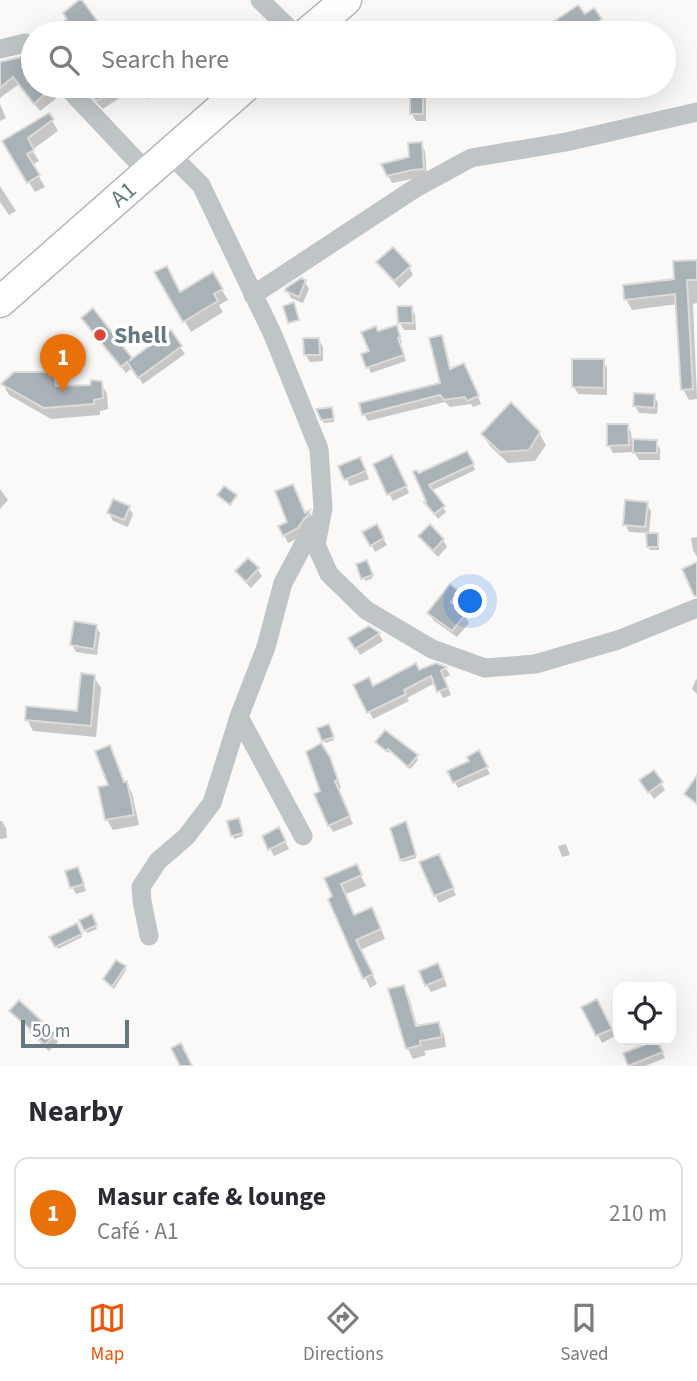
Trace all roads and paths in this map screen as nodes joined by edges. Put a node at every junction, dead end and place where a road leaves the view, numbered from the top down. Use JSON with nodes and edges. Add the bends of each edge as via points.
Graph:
{"nodes":[{"id":1,"x":260,"y":0,"type":"edge"},
{"id":2,"x":346,"y":0,"type":"edge"},
{"id":3,"x":282,"y":21,"type":"edge"},
{"id":4,"x":321,"y":21,"type":"edge"},
{"id":5,"x":21,"y":44,"type":"edge"},
{"id":6,"x":0,"y":48,"type":"edge"},
{"id":7,"x":80,"y":98,"type":"edge"},
{"id":8,"x":232,"y":98,"type":"edge"},
{"id":9,"x":697,"y":112,"type":"edge"},
{"id":10,"x":158,"y":163,"type":"junction"},
{"id":11,"x":253,"y":295,"type":"junction"},
{"id":12,"x":0,"y":302,"type":"edge"},
{"id":13,"x":323,"y":508,"type":"junction"},
{"id":14,"x":697,"y":608,"type":"edge"},
{"id":15,"x":239,"y":717,"type":"junction"},
{"id":16,"x":303,"y":836,"type":"dead end"},
{"id":17,"x":149,"y":936,"type":"dead end"}],
"edges":[{"from":1,"to":3,"type":"street"},
{"from":2,"to":4,"type":"highway"},
{"from":5,"to":6,"type":"street"},
{"from":7,"to":10,"type":"street"},
{"from":8,"to":10,"type":"highway","name":"A1","number":"A1"},
{"from":9,"to":11,"type":"street","via":[[471,158],[414,189]]},
{"from":10,"to":11,"type":"street","via":[[201,186]]},
{"from":10,"to":12,"type":"highway","name":"A1","number":"A1"},
{"from":11,"to":13,"type":"street","via":[[319,449]]},
{"from":13,"to":14,"type":"street","via":[[316,545],[329,574],[366,610],[432,649],[485,668],[535,664],[618,640]]},
{"from":13,"to":15,"type":"street","via":[[283,583],[266,647]]},
{"from":15,"to":16,"type":"street"},
{"from":15,"to":17,"type":"street","via":[[212,803],[186,837],[158,861],[141,887]]}]}
